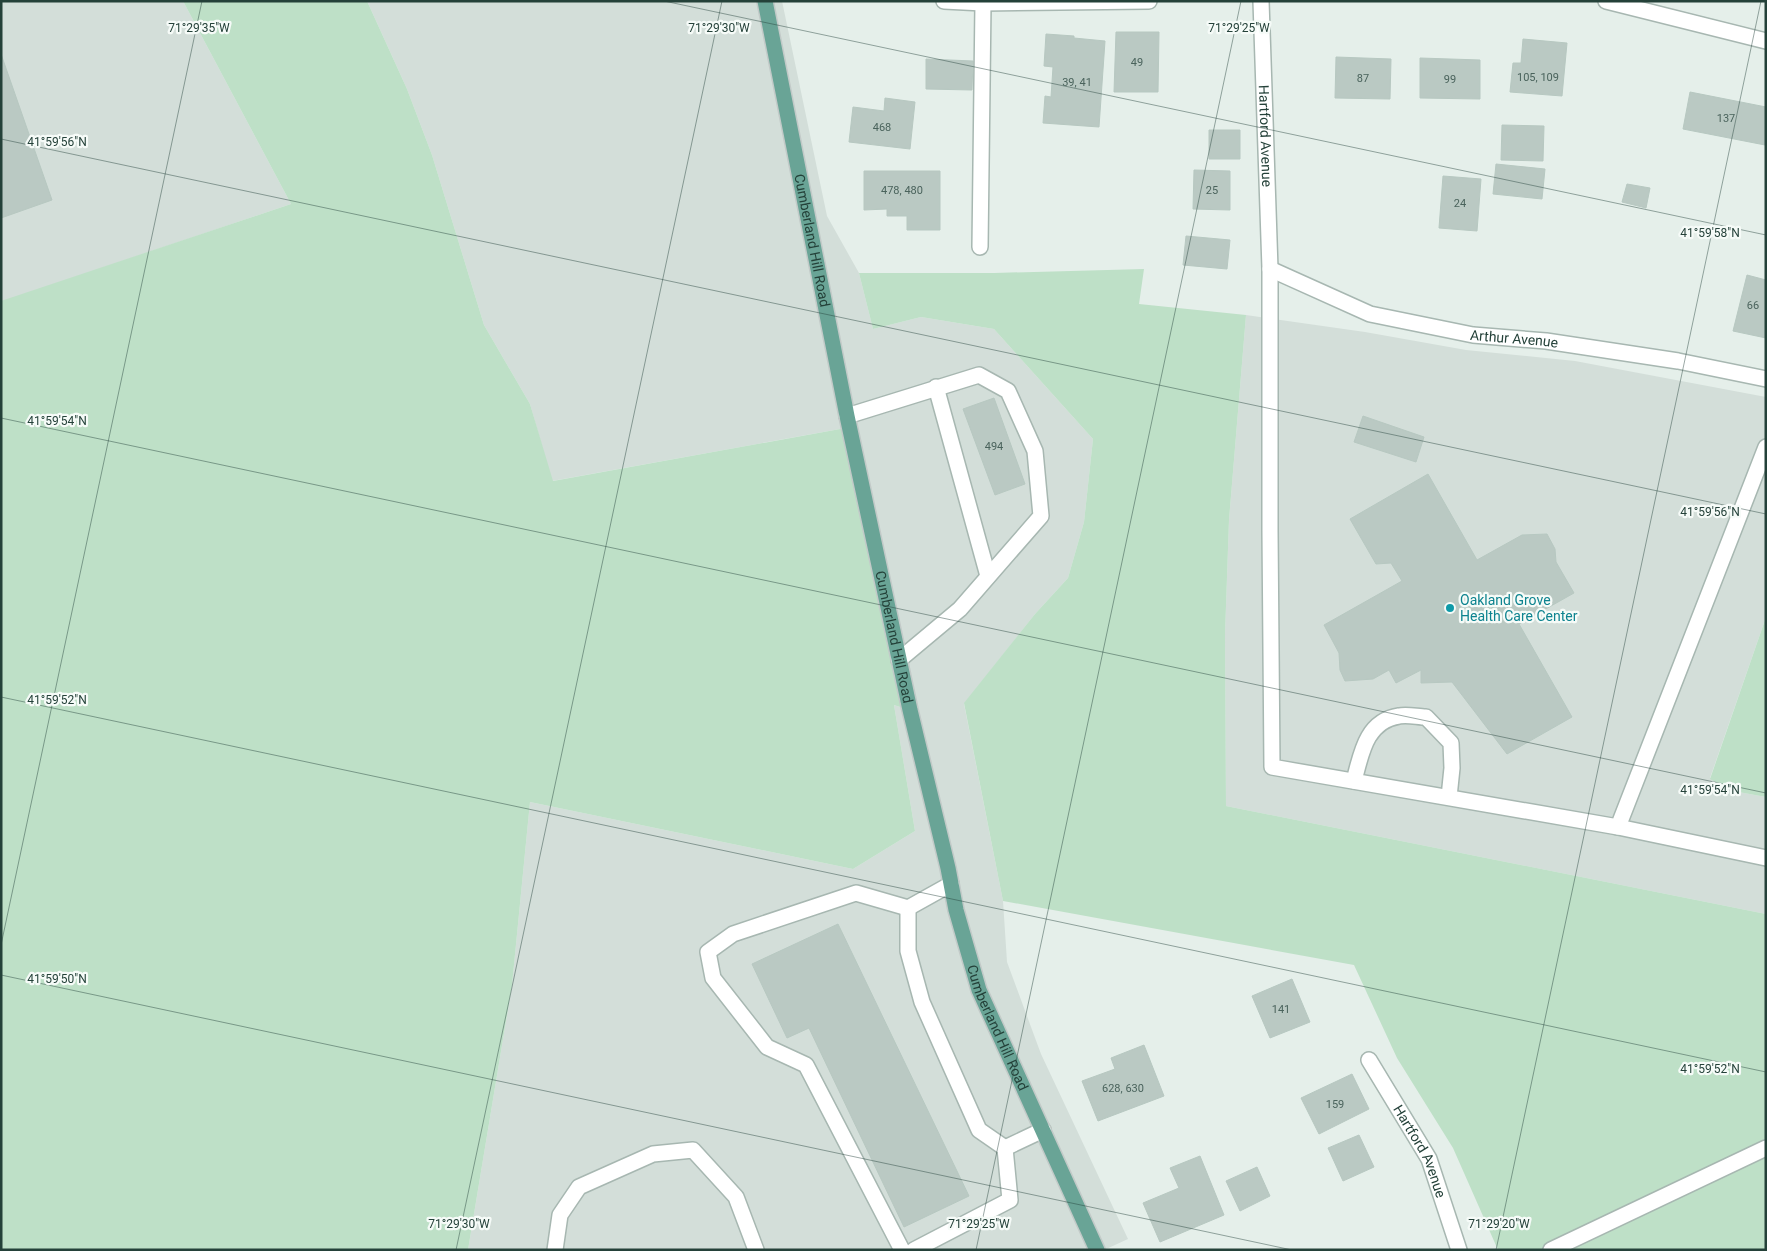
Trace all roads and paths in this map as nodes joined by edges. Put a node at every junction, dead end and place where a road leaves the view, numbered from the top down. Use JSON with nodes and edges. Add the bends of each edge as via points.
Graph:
{"nodes":[{"id":1,"x":765,"y":1,"type":"edge"},
{"id":2,"x":944,"y":1,"type":"edge"},
{"id":3,"x":1149,"y":1,"type":"edge"},
{"id":4,"x":1261,"y":1,"type":"edge"},
{"id":5,"x":1606,"y":1,"type":"edge"},
{"id":6,"x":983,"y":3,"type":"junction"},
{"id":7,"x":1766,"y":41,"type":"edge"},
{"id":8,"x":980,"y":247,"type":"dead end"},
{"id":9,"x":1270,"y":269,"type":"junction"},
{"id":10,"x":1766,"y":379,"type":"edge"},
{"id":11,"x":936,"y":387,"type":"junction"},
{"id":12,"x":847,"y":416,"type":"junction"},
{"id":13,"x":1766,"y":448,"type":"edge"},
{"id":14,"x":988,"y":576,"type":"junction"},
{"id":15,"x":899,"y":660,"type":"junction"},
{"id":16,"x":1354,"y":781,"type":"junction"},
{"id":17,"x":1449,"y":797,"type":"junction"},
{"id":18,"x":1618,"y":827,"type":"junction"},
{"id":19,"x":1766,"y":858,"type":"edge"},
{"id":20,"x":951,"y":884,"type":"junction"},
{"id":21,"x":908,"y":908,"type":"junction"},
{"id":22,"x":1369,"y":1060,"type":"dead end"},
{"id":23,"x":1043,"y":1130,"type":"junction"},
{"id":24,"x":1005,"y":1148,"type":"junction"},
{"id":25,"x":1766,"y":1148,"type":"edge"},
{"id":26,"x":555,"y":1250,"type":"edge"},
{"id":27,"x":756,"y":1250,"type":"edge"},
{"id":28,"x":902,"y":1250,"type":"edge"},
{"id":29,"x":914,"y":1250,"type":"edge"},
{"id":30,"x":1097,"y":1250,"type":"edge"},
{"id":31,"x":1459,"y":1250,"type":"edge"},
{"id":32,"x":1551,"y":1250,"type":"edge"}],
"edges":[{"from":1,"to":12,"type":"main road","name":"Cumberland Hill Road"},
{"from":2,"to":6,"type":"street"},
{"from":3,"to":6,"type":"street"},
{"from":4,"to":9,"type":"street","name":"Hartford Avenue"},
{"from":5,"to":7,"type":"street"},
{"from":6,"to":8,"type":"street"},
{"from":9,"to":10,"type":"street","name":"Arthur Avenue","via":[[1370,314],[1473,335],[1546,341],[1678,361]]},
{"from":9,"to":16,"type":"street","name":"Hartford Avenue","via":[[1272,767]]},
{"from":11,"to":12,"type":"street"},
{"from":11,"to":14,"type":"street"},
{"from":11,"to":14,"type":"street","via":[[979,375],[1008,391],[1035,451],[1042,516]]},
{"from":12,"to":15,"type":"main road","name":"Cumberland Hill Road"},
{"from":13,"to":18,"type":"street"},
{"from":14,"to":15,"type":"street","via":[[960,609]]},
{"from":15,"to":20,"type":"main road","name":"Cumberland Hill Road"},
{"from":16,"to":17,"type":"street"},
{"from":16,"to":17,"type":"street","via":[[1362,750],[1376,725],[1399,716],[1426,717],[1451,743]]},
{"from":17,"to":18,"type":"street"},
{"from":18,"to":19,"type":"street"},
{"from":20,"to":21,"type":"street"},
{"from":20,"to":23,"type":"main road","name":"Cumberland Hill Road","via":[[979,990]]},
{"from":21,"to":24,"type":"street","via":[[908,951],[922,1002],[979,1130]]},
{"from":21,"to":28,"type":"street","via":[[856,893],[733,934],[708,952],[713,978],[767,1047],[806,1065]]},
{"from":22,"to":31,"type":"street","name":"Hartford Avenue","via":[[1429,1158]]},
{"from":23,"to":24,"type":"street"},
{"from":23,"to":30,"type":"main road","name":"Cumberland Hill Road"},
{"from":24,"to":29,"type":"street","via":[[1010,1200]]},
{"from":25,"to":32,"type":"street"},
{"from":26,"to":27,"type":"street","via":[[560,1215],[579,1188],[653,1154],[693,1150],[736,1197]]}]}
